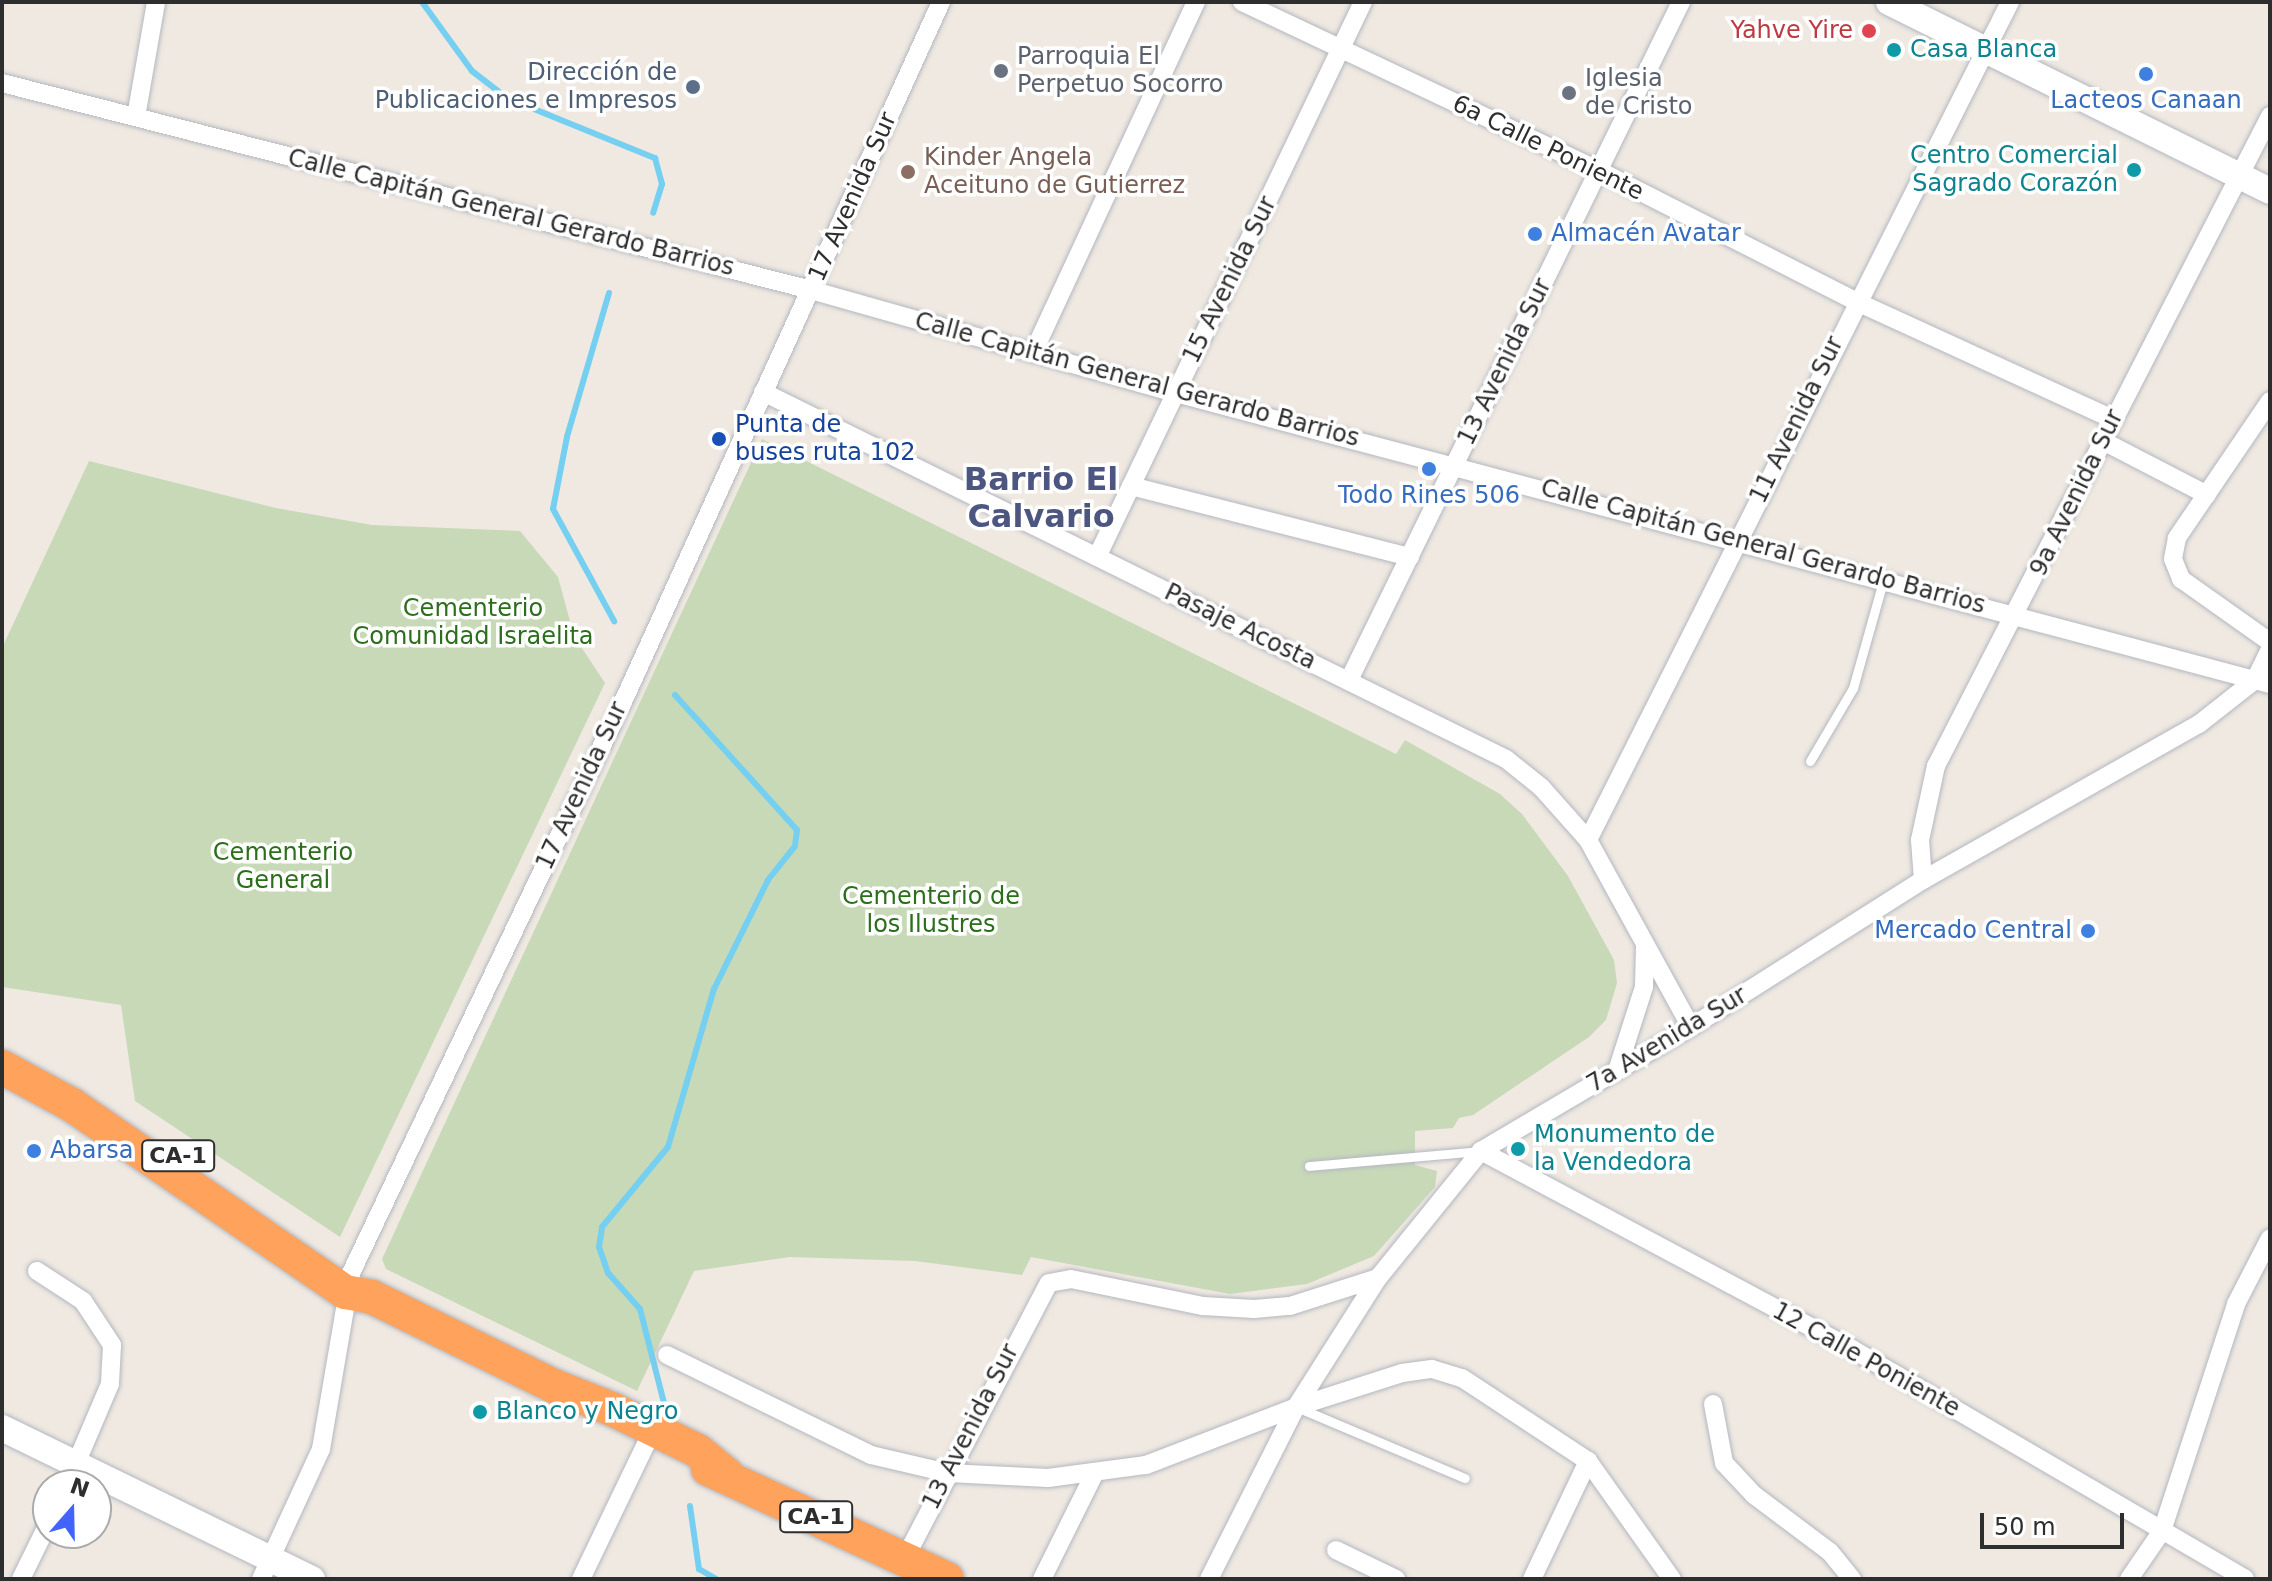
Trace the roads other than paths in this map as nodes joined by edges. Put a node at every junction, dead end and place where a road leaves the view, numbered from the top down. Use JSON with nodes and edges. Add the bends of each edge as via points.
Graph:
{"nodes":[{"id":1,"x":156,"y":2,"type":"edge"},
{"id":2,"x":941,"y":2,"type":"edge"},
{"id":3,"x":1196,"y":2,"type":"edge"},
{"id":4,"x":1242,"y":2,"type":"edge"},
{"id":5,"x":1363,"y":2,"type":"edge"},
{"id":6,"x":1681,"y":2,"type":"edge"},
{"id":7,"x":1889,"y":2,"type":"edge"},
{"id":8,"x":2010,"y":2,"type":"edge"},
{"id":9,"x":1986,"y":47,"type":"junction"},
{"id":10,"x":1340,"y":49,"type":"junction"},
{"id":11,"x":2,"y":83,"type":"edge"},
{"id":12,"x":2270,"y":116,"type":"edge"},
{"id":13,"x":136,"y":117,"type":"junction"},
{"id":14,"x":1598,"y":170,"type":"junction"},
{"id":15,"x":2238,"y":175,"type":"junction"},
{"id":16,"x":2270,"y":191,"type":"edge"},
{"id":17,"x":811,"y":290,"type":"junction"},
{"id":18,"x":1855,"y":301,"type":"junction"},
{"id":19,"x":1033,"y":353,"type":"junction"},
{"id":20,"x":763,"y":392,"type":"junction"},
{"id":21,"x":1176,"y":393,"type":"junction"},
{"id":22,"x":2270,"y":401,"type":"edge"},
{"id":23,"x":2113,"y":419,"type":"junction"},
{"id":24,"x":2103,"y":441,"type":"junction"},
{"id":25,"x":1454,"y":466,"type":"junction"},
{"id":26,"x":1131,"y":486,"type":"junction"},
{"id":27,"x":2207,"y":495,"type":"junction"},
{"id":28,"x":1740,"y":540,"type":"junction"},
{"id":29,"x":1097,"y":557,"type":"junction"},
{"id":30,"x":1410,"y":557,"type":"junction"},
{"id":31,"x":1884,"y":578,"type":"junction"},
{"id":32,"x":2017,"y":614,"type":"junction"},
{"id":33,"x":2270,"y":642,"type":"edge"},
{"id":34,"x":2270,"y":649,"type":"edge"},
{"id":35,"x":1349,"y":680,"type":"junction"},
{"id":36,"x":2262,"y":682,"type":"edge"},
{"id":37,"x":1810,"y":761,"type":"dead end"},
{"id":38,"x":1588,"y":840,"type":"junction"},
{"id":39,"x":1923,"y":880,"type":"junction"},
{"id":40,"x":1645,"y":943,"type":"junction"},
{"id":41,"x":1691,"y":1027,"type":"junction"},
{"id":42,"x":2,"y":1046,"type":"edge"},
{"id":43,"x":2,"y":1067,"type":"edge"},
{"id":44,"x":1617,"y":1071,"type":"junction"},
{"id":45,"x":1481,"y":1151,"type":"junction"},
{"id":46,"x":1309,"y":1166,"type":"dead end"},
{"id":47,"x":2270,"y":1238,"type":"edge"},
{"id":48,"x":37,"y":1271,"type":"dead end"},
{"id":49,"x":1378,"y":1278,"type":"junction"},
{"id":50,"x":356,"y":1287,"type":"junction"},
{"id":51,"x":667,"y":1355,"type":"dead end"},
{"id":52,"x":554,"y":1386,"type":"junction"},
{"id":53,"x":1713,"y":1404,"type":"dead end"},
{"id":54,"x":1296,"y":1407,"type":"junction"},
{"id":55,"x":2,"y":1428,"type":"edge"},
{"id":56,"x":646,"y":1444,"type":"junction"},
{"id":57,"x":1588,"y":1461,"type":"junction"},
{"id":58,"x":64,"y":1469,"type":"edge"},
{"id":59,"x":74,"y":1469,"type":"edge"},
{"id":60,"x":1095,"y":1472,"type":"junction"},
{"id":61,"x":948,"y":1473,"type":"junction"},
{"id":62,"x":728,"y":1475,"type":"junction"},
{"id":63,"x":1465,"y":1478,"type":"dead end"},
{"id":64,"x":112,"y":1494,"type":"edge"},
{"id":65,"x":2162,"y":1531,"type":"junction"},
{"id":66,"x":36,"y":1549,"type":"edge"},
{"id":67,"x":1336,"y":1550,"type":"dead end"},
{"id":68,"x":266,"y":1569,"type":"edge"},
{"id":69,"x":900,"y":1569,"type":"edge"},
{"id":70,"x":21,"y":1579,"type":"edge"},
{"id":71,"x":312,"y":1579,"type":"edge"},
{"id":72,"x":581,"y":1579,"type":"edge"},
{"id":73,"x":947,"y":1579,"type":"edge"},
{"id":74,"x":1042,"y":1579,"type":"edge"},
{"id":75,"x":1209,"y":1579,"type":"edge"},
{"id":76,"x":1396,"y":1579,"type":"edge"},
{"id":77,"x":1532,"y":1579,"type":"edge"},
{"id":78,"x":1672,"y":1579,"type":"edge"},
{"id":79,"x":1852,"y":1579,"type":"edge"},
{"id":80,"x":2129,"y":1579,"type":"edge"},
{"id":81,"x":2245,"y":1579,"type":"edge"}],
"edges":[{"from":1,"to":13,"type":"street"},
{"from":2,"to":17,"type":"street","name":"17 Avenida Sur"},
{"from":3,"to":19,"type":"street"},
{"from":4,"to":10,"type":"street","name":"6a Calle Poniente"},
{"from":5,"to":10,"type":"street","name":"15 Avenida Sur"},
{"from":6,"to":14,"type":"street","name":"13 Avenida Sur"},
{"from":7,"to":9,"type":"street"},
{"from":8,"to":9,"type":"street","name":"11 Avenida Sur"},
{"from":9,"to":15,"type":"street"},
{"from":9,"to":18,"type":"street","name":"11 Avenida Sur"},
{"from":10,"to":14,"type":"street","name":"6a Calle Poniente"},
{"from":10,"to":21,"type":"street","name":"15 Avenida Sur"},
{"from":11,"to":13,"type":"street","name":"Calle Capitán General Gerardo Barrios"},
{"from":12,"to":15,"type":"street","name":"9a Avenida Sur"},
{"from":13,"to":17,"type":"street","name":"Calle Capitán General Gerardo Barrios"},
{"from":14,"to":18,"type":"street","name":"6a Calle Poniente"},
{"from":14,"to":25,"type":"street","name":"13 Avenida Sur"},
{"from":15,"to":16,"type":"street"},
{"from":15,"to":23,"type":"street","name":"9a Avenida Sur"},
{"from":17,"to":19,"type":"street","name":"Calle Capitán General Gerardo Barrios"},
{"from":17,"to":20,"type":"street","name":"17 Avenida Sur"},
{"from":18,"to":23,"type":"street","name":"6a Calle Poniente"},
{"from":18,"to":28,"type":"street","name":"11 Avenida Sur"},
{"from":19,"to":21,"type":"street","name":"Calle Capitán General Gerardo Barrios"},
{"from":20,"to":29,"type":"street","name":"Pasaje Acosta"},
{"from":20,"to":50,"type":"street","name":"17 Avenida Sur"},
{"from":21,"to":25,"type":"street","name":"Calle Capitán General Gerardo Barrios"},
{"from":21,"to":26,"type":"street","name":"15 Avenida Sur"},
{"from":22,"to":27,"type":"street"},
{"from":23,"to":24,"type":"street","name":"9a Avenida Sur"},
{"from":24,"to":27,"type":"street"},
{"from":24,"to":32,"type":"street","name":"9a Avenida Sur"},
{"from":25,"to":28,"type":"street","name":"Calle Capitán General Gerardo Barrios"},
{"from":25,"to":30,"type":"street","name":"13 Avenida Sur"},
{"from":26,"to":29,"type":"street","name":"15 Avenida Sur"},
{"from":26,"to":30,"type":"street"},
{"from":27,"to":33,"type":"street","via":[[2177,538],[2173,559],[2181,579]]},
{"from":28,"to":31,"type":"street","name":"Calle Capitán General Gerardo Barrios"},
{"from":28,"to":38,"type":"street","name":"11 Avenida Sur"},
{"from":29,"to":35,"type":"street","name":"Pasaje Acosta"},
{"from":30,"to":35,"type":"street","name":"13 Avenida Sur"},
{"from":31,"to":32,"type":"street","name":"Calle Capitán General Gerardo Barrios"},
{"from":31,"to":37,"type":"lane","via":[[1853,688]]},
{"from":32,"to":36,"type":"street","name":"Calle Capitán General Gerardo Barrios"},
{"from":32,"to":39,"type":"street","name":"9a Avenida Sur","via":[[1936,766],[1920,840]]},
{"from":34,"to":36,"type":"street","name":"7a Avenida Sur"},
{"from":35,"to":38,"type":"street","name":"Pasaje Acosta","via":[[1506,759],[1541,787]]},
{"from":36,"to":39,"type":"street","name":"7a Avenida Sur","via":[[2199,724]]},
{"from":38,"to":40,"type":"street","name":"Pasaje Acosta"},
{"from":39,"to":41,"type":"street","name":"7a Avenida Sur"},
{"from":40,"to":41,"type":"street","name":"Pasaje Acosta"},
{"from":40,"to":44,"type":"street","via":[[1644,987]]},
{"from":41,"to":44,"type":"street","name":"7a Avenida Sur"},
{"from":42,"to":50,"type":"highway","number":"CA-1","via":[[77,1087]]},
{"from":43,"to":50,"type":"highway","number":"CA-1","via":[[72,1105]]},
{"from":44,"to":45,"type":"street","name":"7a Avenida Sur"},
{"from":45,"to":46,"type":"lane"},
{"from":45,"to":49,"type":"street","name":"7a Avenida Sur"},
{"from":45,"to":65,"type":"street","name":"12 Calle Poniente","via":[[1852,1349]]},
{"from":47,"to":65,"type":"street","via":[[2236,1304]]},
{"from":48,"to":59,"type":"street","via":[[83,1301],[112,1345],[110,1384]]},
{"from":49,"to":54,"type":"street","name":"7a Avenida Sur"},
{"from":49,"to":61,"type":"street","name":"13 Avenida Sur","via":[[1290,1306],[1254,1309],[1054,1281],[1037,1298]]},
{"from":50,"to":52,"type":"highway","number":"CA-1"},
{"from":50,"to":68,"type":"street","name":"17 Avenida Sur","via":[[321,1449]]},
{"from":51,"to":61,"type":"street","via":[[871,1455]]},
{"from":52,"to":56,"type":"highway","number":"CA-1","via":[[606,1424]]},
{"from":52,"to":62,"type":"highway","number":"CA-1","via":[[698,1451]]},
{"from":53,"to":79,"type":"street","via":[[1724,1463],[1754,1495],[1830,1552]]},
{"from":54,"to":57,"type":"street","via":[[1402,1373],[1432,1369],[1462,1378]]},
{"from":54,"to":60,"type":"street","via":[[1146,1465]]},
{"from":54,"to":63,"type":"lane"},
{"from":54,"to":75,"type":"street","name":"7a Avenida Sur"},
{"from":55,"to":58,"type":"street"},
{"from":56,"to":62,"type":"highway","number":"CA-1"},
{"from":56,"to":72,"type":"street"},
{"from":57,"to":77,"type":"street"},
{"from":57,"to":78,"type":"street"},
{"from":60,"to":61,"type":"street","via":[[1048,1478]]},
{"from":60,"to":74,"type":"street"},
{"from":61,"to":69,"type":"street","name":"13 Avenida Sur"},
{"from":62,"to":69,"type":"highway","number":"CA-1"},
{"from":64,"to":68,"type":"street"},
{"from":65,"to":80,"type":"street"},
{"from":65,"to":81,"type":"street","name":"12 Calle Poniente"},
{"from":66,"to":70,"type":"street"},
{"from":67,"to":76,"type":"street"},
{"from":68,"to":71,"type":"street"},
{"from":69,"to":73,"type":"highway","number":"CA-1"}]}
